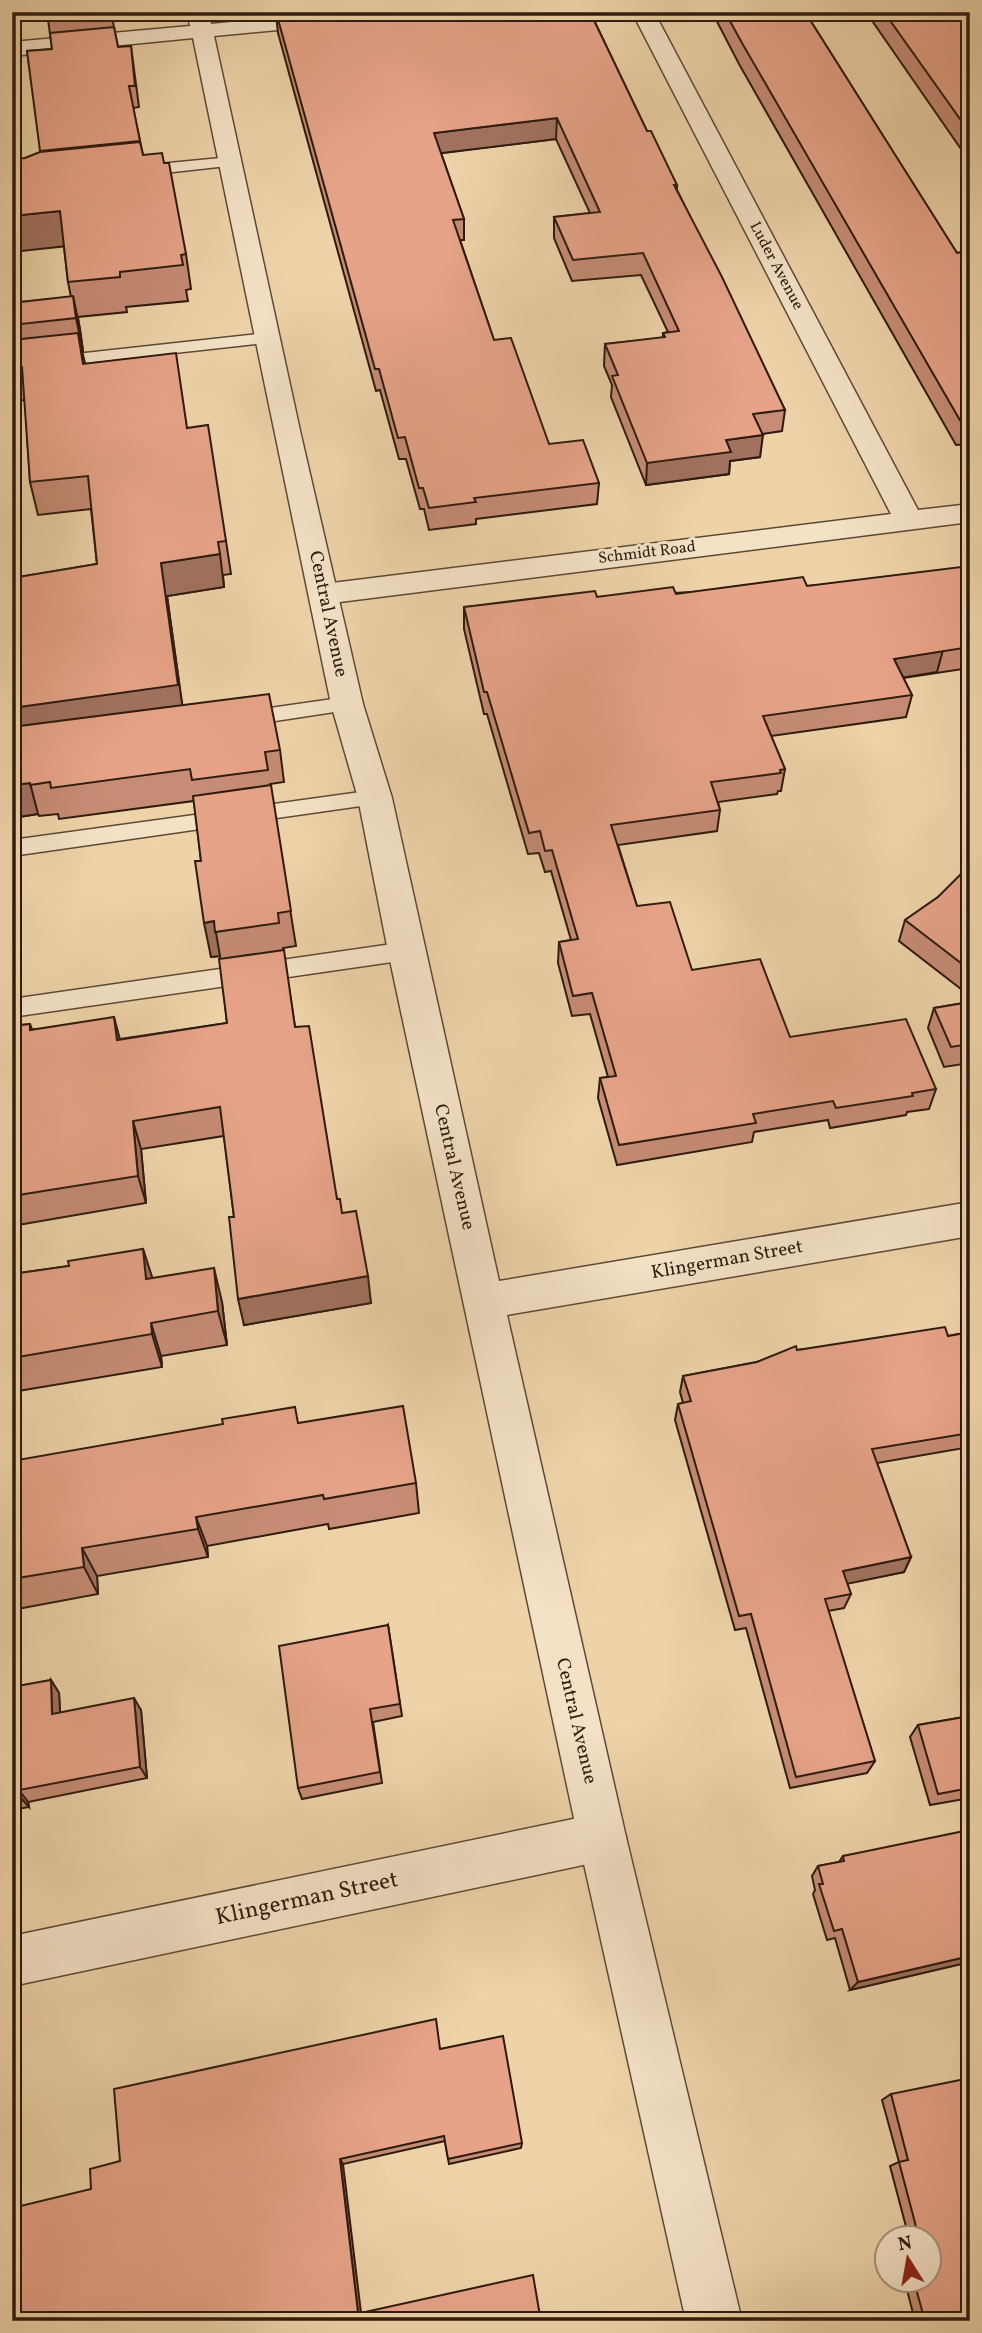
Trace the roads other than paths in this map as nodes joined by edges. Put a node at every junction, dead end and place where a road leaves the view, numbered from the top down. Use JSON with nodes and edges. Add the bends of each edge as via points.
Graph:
{"nodes":[{"id":1,"x":403,"y":12,"type":"edge"},
{"id":2,"x":643,"y":12,"type":"edge"},
{"id":3,"x":200,"y":21,"type":"edge"},
{"id":4,"x":12,"y":49,"type":"edge"},
{"id":5,"x":231,"y":162,"type":"junction"},
{"id":6,"x":122,"y":172,"type":"edge"},
{"id":7,"x":268,"y":338,"type":"junction"},
{"id":8,"x":12,"y":366,"type":"edge"},
{"id":9,"x":970,"y":513,"type":"edge"},
{"id":10,"x":909,"y":521,"type":"junction"},
{"id":11,"x":324,"y":594,"type":"junction"},
{"id":12,"x":347,"y":704,"type":"junction"},
{"id":13,"x":224,"y":721,"type":"edge"},
{"id":14,"x":375,"y":798,"type":"junction"},
{"id":15,"x":12,"y":848,"type":"edge"},
{"id":16,"x":406,"y":951,"type":"junction"},
{"id":17,"x":12,"y":1008,"type":"edge"},
{"id":18,"x":970,"y":1219,"type":"edge"},
{"id":19,"x":484,"y":1301,"type":"junction"},
{"id":20,"x":602,"y":1837,"type":"junction"},
{"id":21,"x":12,"y":1961,"type":"edge"},
{"id":22,"x":714,"y":2321,"type":"edge"}],
"edges":[{"from":1,"to":3,"type":"street"},
{"from":2,"to":10,"type":"street","name":"Luder Avenue"},
{"from":3,"to":4,"type":"street"},
{"from":3,"to":5,"type":"street","name":"Central Avenue"},
{"from":5,"to":6,"type":"lane"},
{"from":5,"to":7,"type":"street","name":"Central Avenue"},
{"from":7,"to":8,"type":"lane"},
{"from":7,"to":11,"type":"street","name":"Central Avenue"},
{"from":9,"to":10,"type":"street","name":"Schmidt Road"},
{"from":10,"to":11,"type":"street","name":"Schmidt Road"},
{"from":11,"to":12,"type":"street","name":"Central Avenue"},
{"from":12,"to":13,"type":"lane"},
{"from":12,"to":14,"type":"street","name":"Central Avenue"},
{"from":14,"to":15,"type":"lane"},
{"from":14,"to":16,"type":"street","name":"Central Avenue"},
{"from":16,"to":17,"type":"lane"},
{"from":16,"to":19,"type":"street","name":"Central Avenue"},
{"from":18,"to":19,"type":"street","name":"Klingerman Street"},
{"from":19,"to":20,"type":"street","name":"Central Avenue"},
{"from":20,"to":21,"type":"street","name":"Klingerman Street"},
{"from":20,"to":22,"type":"street","name":"Central Avenue"}]}
